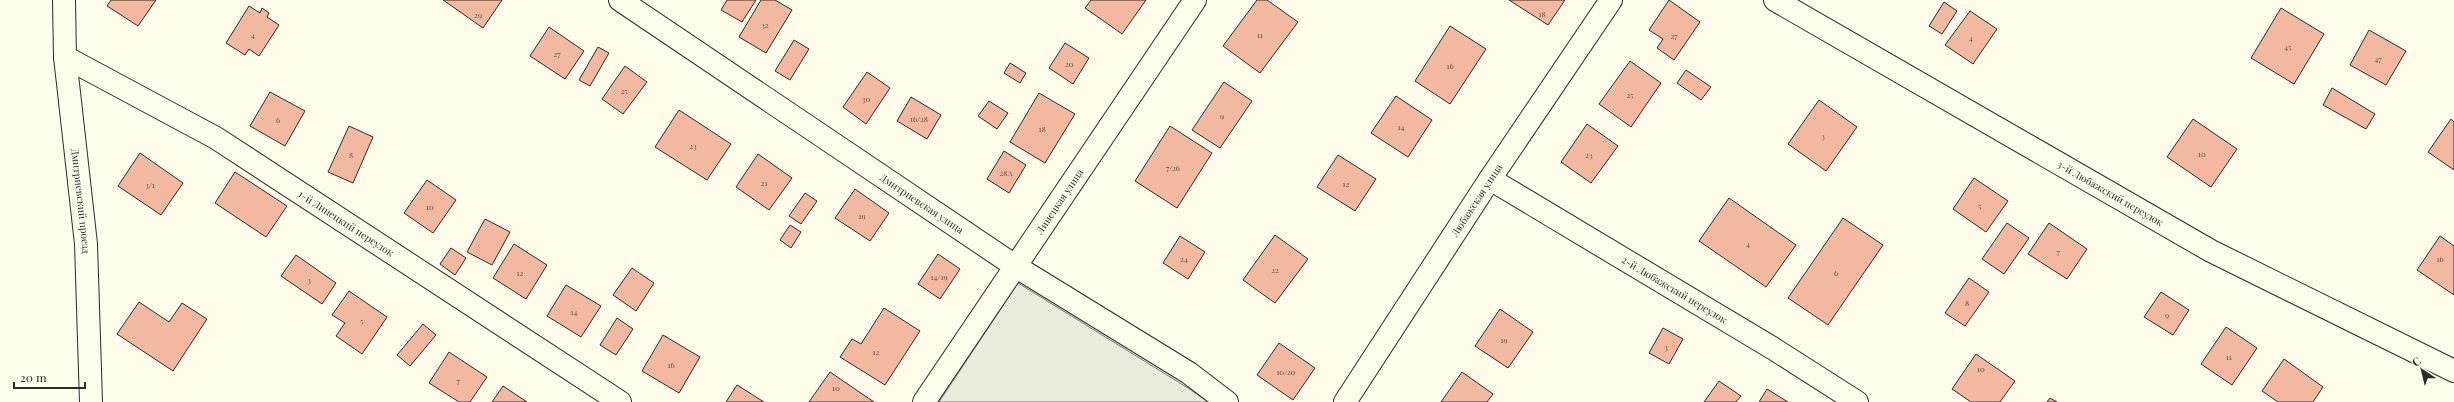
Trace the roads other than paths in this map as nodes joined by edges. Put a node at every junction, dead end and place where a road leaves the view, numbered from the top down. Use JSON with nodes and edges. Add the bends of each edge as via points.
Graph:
{"nodes":[{"id":1,"x":64,"y":0,"type":"edge"},
{"id":2,"x":620,"y":0,"type":"edge"},
{"id":3,"x":1195,"y":0,"type":"edge"},
{"id":4,"x":1611,"y":0,"type":"edge"},
{"id":5,"x":1775,"y":0,"type":"edge"},
{"id":6,"x":65,"y":57,"type":"junction"},
{"id":7,"x":1490,"y":179,"type":"junction"},
{"id":8,"x":1015,"y":266,"type":"junction"},
{"id":9,"x":2454,"y":371,"type":"edge"},
{"id":10,"x":91,"y":402,"type":"edge"},
{"id":11,"x":620,"y":402,"type":"edge"},
{"id":12,"x":924,"y":402,"type":"edge"},
{"id":13,"x":1227,"y":402,"type":"edge"},
{"id":14,"x":1345,"y":402,"type":"edge"},
{"id":15,"x":1857,"y":402,"type":"edge"}],
"edges":[{"from":1,"to":6,"type":"street","name":"Дмитриевский проезд"},
{"from":2,"to":8,"type":"street","name":"Дмитриевская улица"},
{"from":3,"to":8,"type":"street","name":"Линецкая улица"},
{"from":4,"to":7,"type":"street","name":"Любажская улица"},
{"from":5,"to":9,"type":"street","name":"3-й Любажский переулок","via":[[2210,251]]},
{"from":6,"to":10,"type":"street","name":"Дмитриевский проезд","via":[[86,244]]},
{"from":6,"to":11,"type":"street","name":"1-й Линецкий переулок","via":[[216,138]]},
{"from":7,"to":14,"type":"street","name":"Любажская улица"},
{"from":7,"to":15,"type":"street","name":"2-й Любажский переулок","via":[[1774,349]]},
{"from":8,"to":12,"type":"street","name":"Линецкая улица"},
{"from":8,"to":13,"type":"street","name":"Дмитриевская улица","via":[[1189,374]]}]}
